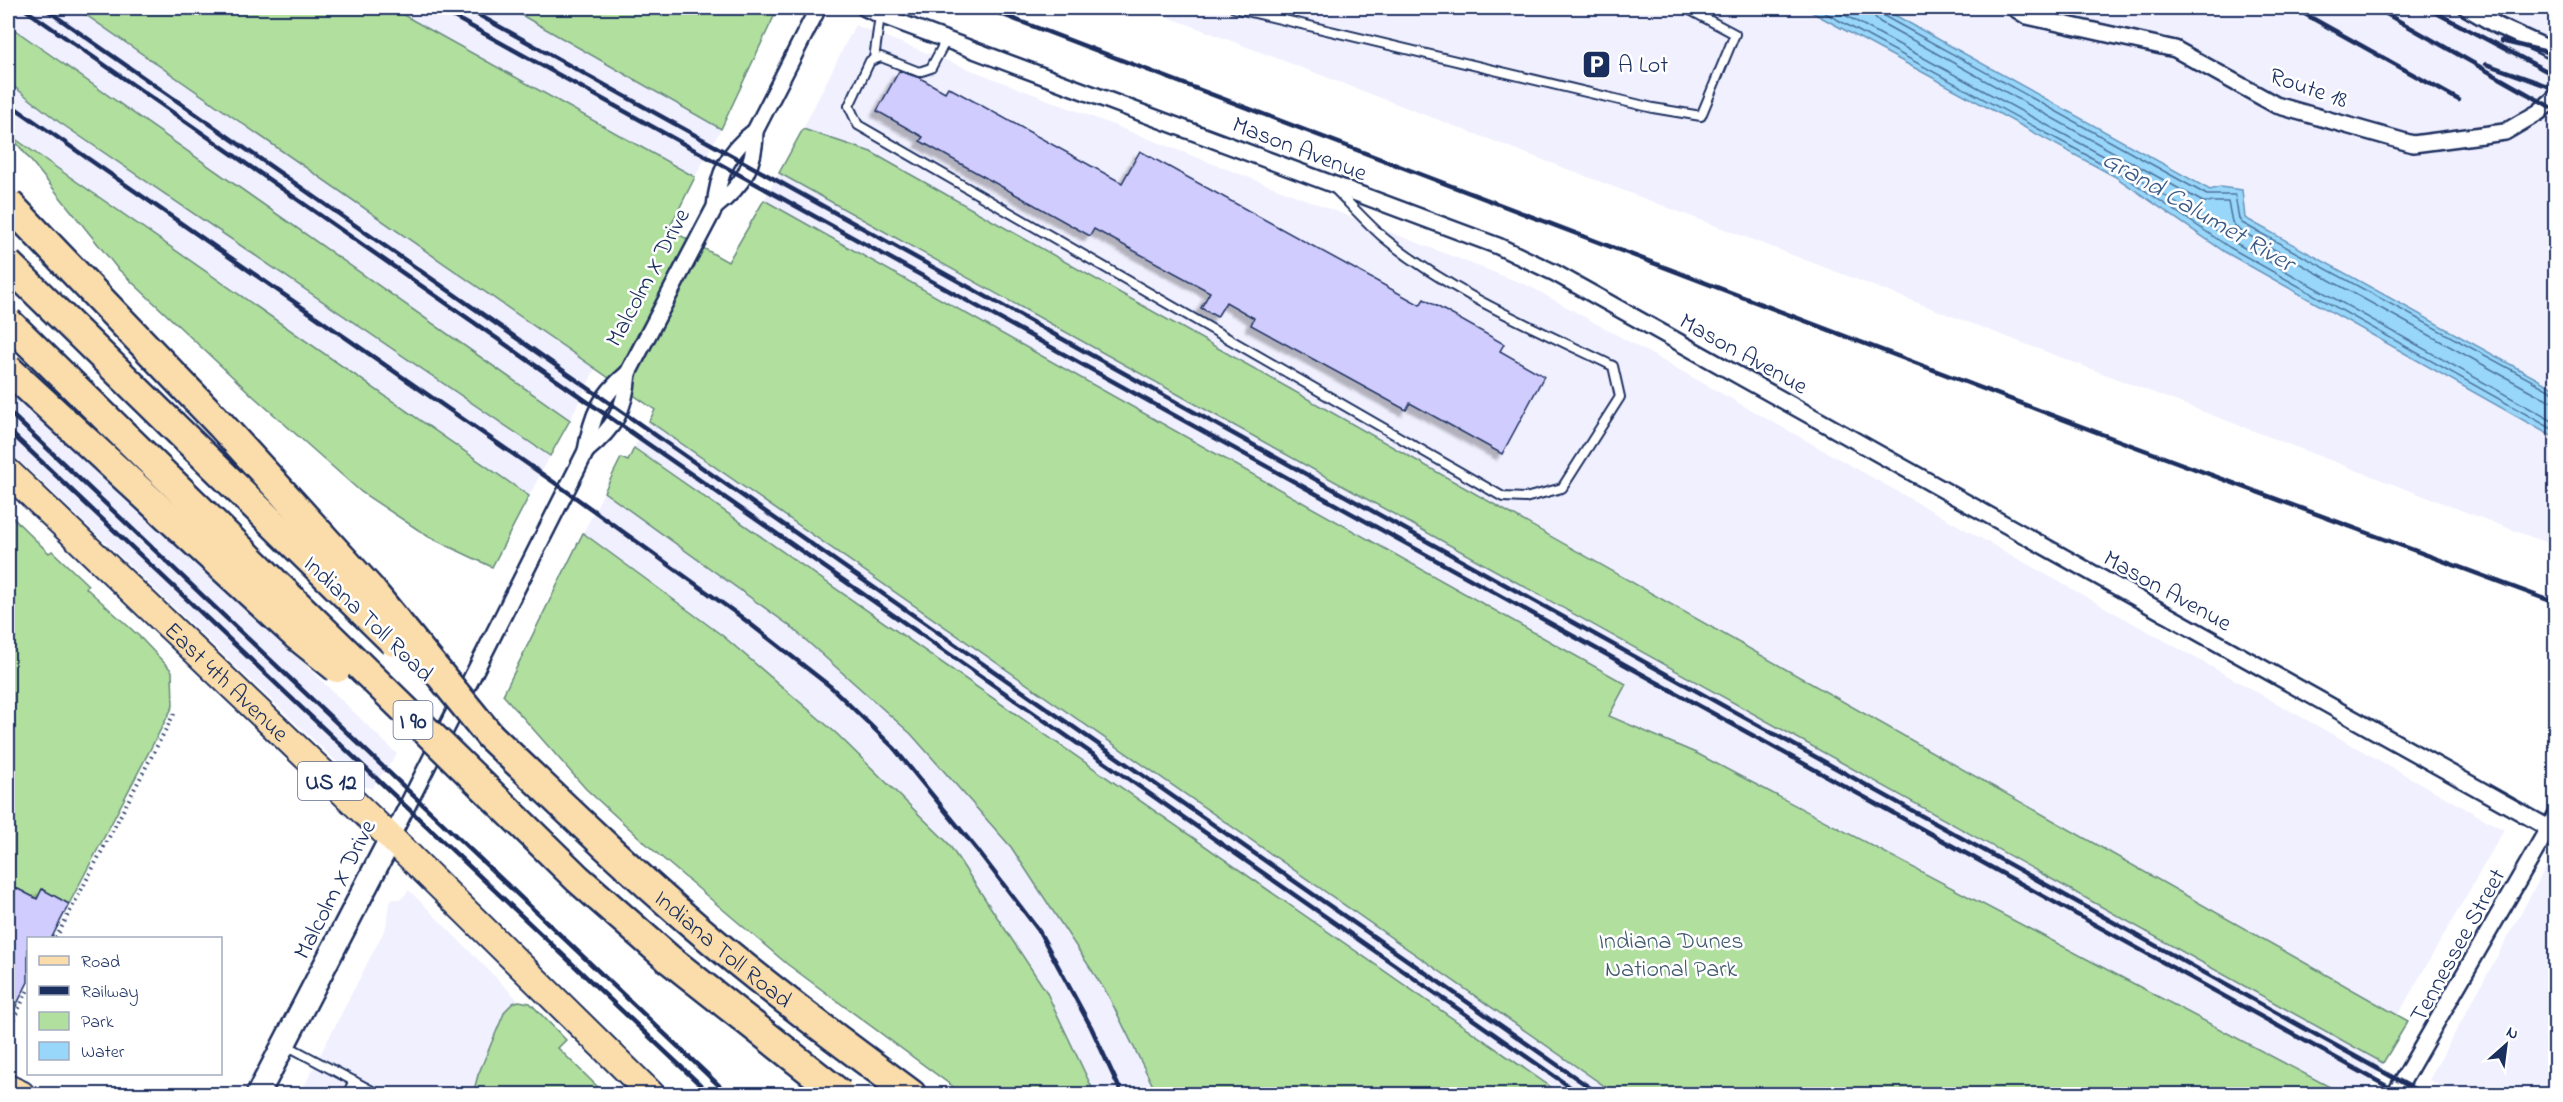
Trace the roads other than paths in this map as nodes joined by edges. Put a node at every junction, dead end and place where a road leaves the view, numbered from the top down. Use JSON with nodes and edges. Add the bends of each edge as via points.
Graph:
{"nodes":[{"id":1,"x":818,"y":8,"type":"edge"},
{"id":2,"x":865,"y":8,"type":"edge"},
{"id":3,"x":1234,"y":8,"type":"edge"},
{"id":4,"x":1686,"y":8,"type":"edge"},
{"id":5,"x":2014,"y":8,"type":"edge"},
{"id":6,"x":2467,"y":8,"type":"edge"},
{"id":7,"x":880,"y":15,"type":"junction"},
{"id":8,"x":946,"y":40,"type":"junction"},
{"id":9,"x":2556,"y":52,"type":"edge"},
{"id":10,"x":874,"y":59,"type":"junction"},
{"id":11,"x":2556,"y":97,"type":"edge"},
{"id":12,"x":1329,"y":183,"type":"junction"},
{"id":13,"x":8,"y":203,"type":"edge"},
{"id":14,"x":8,"y":264,"type":"edge"},
{"id":15,"x":8,"y":322,"type":"edge"},
{"id":16,"x":8,"y":369,"type":"edge"},
{"id":17,"x":8,"y":472,"type":"edge"},
{"id":18,"x":490,"y":736,"type":"junction"},
{"id":19,"x":471,"y":777,"type":"junction"},
{"id":20,"x":2553,"y":825,"type":"edge"},
{"id":21,"x":391,"y":838,"type":"junction"},
{"id":22,"x":285,"y":1044,"type":"junction"},
{"id":23,"x":354,"y":1081,"type":"junction"},
{"id":24,"x":8,"y":1088,"type":"edge"},
{"id":25,"x":649,"y":1094,"type":"edge"},
{"id":26,"x":21,"y":1095,"type":"edge"},
{"id":27,"x":258,"y":1095,"type":"edge"},
{"id":28,"x":347,"y":1095,"type":"edge"},
{"id":29,"x":378,"y":1095,"type":"edge"},
{"id":30,"x":840,"y":1095,"type":"edge"},
{"id":31,"x":911,"y":1095,"type":"edge"},
{"id":32,"x":2395,"y":1095,"type":"edge"}],
"edges":[{"from":1,"to":21,"type":"street","name":"Malcolm X Drive","via":[[755,130],[755,154],[736,191],[715,207],[628,373],[622,407],[609,432],[586,451]]},
{"from":2,"to":7,"type":"street","name":"Mason Avenue"},
{"from":3,"to":4,"type":"lane","via":[[1653,108],[1701,116],[1735,34]]},
{"from":5,"to":11,"type":"street","name":"Route 18","via":[[2027,16],[2175,49],[2276,105],[2413,144],[2505,132]]},
{"from":6,"to":9,"type":"street"},
{"from":7,"to":8,"type":"street","name":"Mason Avenue"},
{"from":7,"to":10,"type":"lane"},
{"from":8,"to":10,"type":"lane","via":[[931,68],[920,72],[880,57]]},
{"from":8,"to":12,"type":"street","name":"Mason Avenue"},
{"from":10,"to":12,"type":"lane","via":[[849,106],[858,125],[1503,497],[1525,498],[1562,488],[1620,397],[1612,366],[1485,303],[1426,267],[1383,237]]},
{"from":12,"to":20,"type":"street","name":"Mason Avenue","via":[[1498,246],[1555,273]]},
{"from":13,"to":18,"type":"highway","bridge":true,"via":[[222,425],[370,589]]},
{"from":14,"to":18,"type":"highway","name":"Indiana Toll Road","number":"I 90","bridge":true},
{"from":15,"to":19,"type":"highway","name":"Indiana Toll Road","number":"I 90","bridge":true},
{"from":16,"to":19,"type":"highway","bridge":true,"via":[[296,635]]},
{"from":17,"to":21,"type":"main road","name":"East 4th Avenue","number":"US 12"},
{"from":18,"to":31,"type":"highway","name":"Indiana Toll Road","number":"I 90","via":[[605,847],[697,928],[797,1010]]},
{"from":19,"to":30,"type":"highway","name":"Indiana Toll Road","number":"I 90","bridge":true,"via":[[669,959]]},
{"from":20,"to":32,"type":"street","name":"Tennessee Street"},
{"from":21,"to":22,"type":"street","name":"Malcolm X Drive"},
{"from":21,"to":25,"type":"main road","name":"East 4th Avenue","number":"US 12"},
{"from":22,"to":23,"type":"lane"},
{"from":22,"to":27,"type":"street","name":"Malcolm X Drive"},
{"from":23,"to":28,"type":"lane"},
{"from":23,"to":29,"type":"lane"},
{"from":24,"to":26,"type":"main road"}]}
